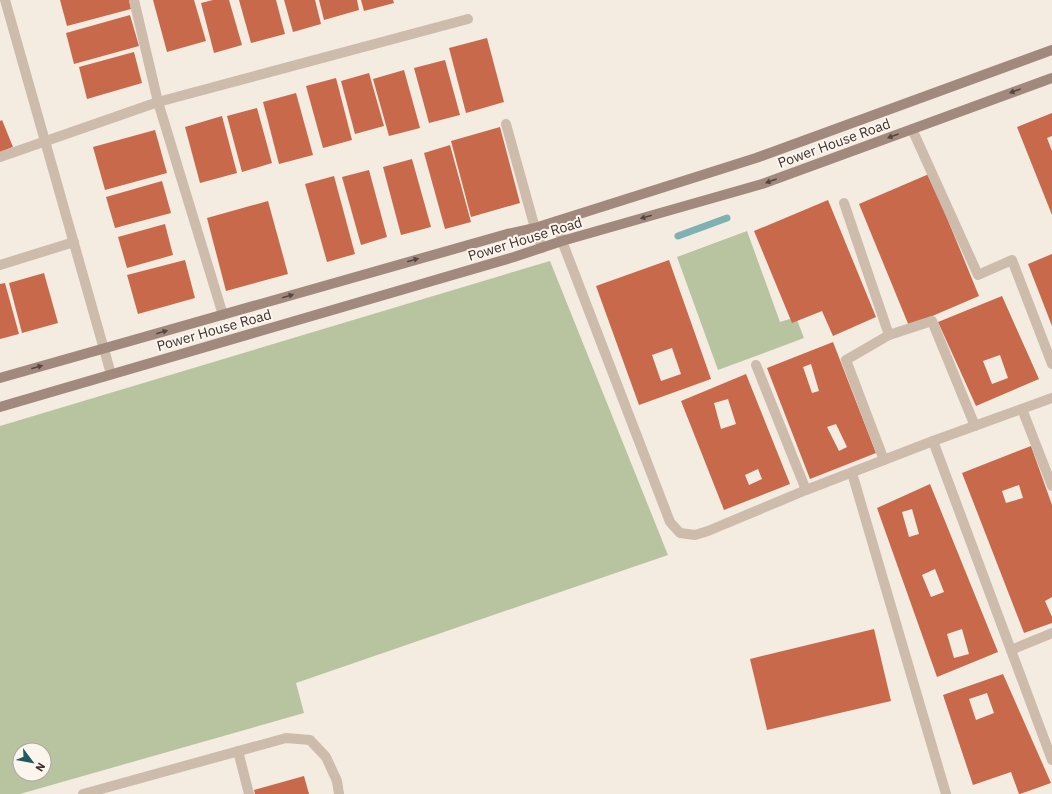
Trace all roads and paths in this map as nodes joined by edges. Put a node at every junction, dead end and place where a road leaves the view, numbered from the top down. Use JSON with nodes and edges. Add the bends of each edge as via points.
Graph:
{"nodes":[{"id":1,"x":5,"y":0,"type":"edge"},
{"id":2,"x":134,"y":0,"type":"edge"},
{"id":3,"x":468,"y":19,"type":"dead end"},
{"id":4,"x":1052,"y":50,"type":"edge"},
{"id":5,"x":1052,"y":78,"type":"edge"},
{"id":6,"x":158,"y":102,"type":"junction"},
{"id":7,"x":506,"y":124,"type":"dead end"},
{"id":8,"x":912,"y":129,"type":"junction"},
{"id":9,"x":45,"y":142,"type":"junction"},
{"id":10,"x":0,"y":158,"type":"edge"},
{"id":11,"x":844,"y":203,"type":"dead end"},
{"id":12,"x":557,"y":221,"type":"junction"},
{"id":13,"x":535,"y":228,"type":"junction"},
{"id":14,"x":74,"y":242,"type":"junction"},
{"id":15,"x":562,"y":242,"type":"junction"},
{"id":16,"x":542,"y":248,"type":"junction"},
{"id":17,"x":0,"y":265,"type":"edge"},
{"id":18,"x":223,"y":314,"type":"junction"},
{"id":19,"x":889,"y":336,"type":"junction"},
{"id":20,"x":104,"y":348,"type":"junction"},
{"id":21,"x":1052,"y":364,"type":"edge"},
{"id":22,"x":756,"y":365,"type":"dead end"},
{"id":23,"x":111,"y":374,"type":"junction"},
{"id":24,"x":0,"y":378,"type":"edge"},
{"id":25,"x":1052,"y":398,"type":"edge"},
{"id":26,"x":0,"y":407,"type":"edge"},
{"id":27,"x":1022,"y":409,"type":"junction"},
{"id":28,"x":975,"y":426,"type":"junction"},
{"id":29,"x":933,"y":441,"type":"junction"},
{"id":30,"x":884,"y":460,"type":"junction"},
{"id":31,"x":852,"y":473,"type":"junction"},
{"id":32,"x":1052,"y":486,"type":"edge"},
{"id":33,"x":806,"y":490,"type":"junction"},
{"id":34,"x":1052,"y":633,"type":"edge"},
{"id":35,"x":1011,"y":650,"type":"junction"},
{"id":36,"x":238,"y":751,"type":"junction"},
{"id":37,"x":1052,"y":760,"type":"edge"},
{"id":38,"x":83,"y":794,"type":"edge"},
{"id":39,"x":249,"y":794,"type":"edge"},
{"id":40,"x":339,"y":794,"type":"edge"},
{"id":41,"x":946,"y":794,"type":"edge"}],
"edges":[{"from":1,"to":9,"type":"street"},
{"from":2,"to":6,"type":"street"},
{"from":3,"to":6,"type":"street"},
{"from":4,"to":12,"type":"street","name":"Power House Road","via":[[756,158]]},
{"from":5,"to":8,"type":"street","name":"Power House Road","one_way":true},
{"from":6,"to":9,"type":"street"},
{"from":6,"to":18,"type":"street"},
{"from":7,"to":13,"type":"street"},
{"from":8,"to":15,"type":"street","name":"Power House Road","one_way":true,"via":[[762,184]]},
{"from":8,"to":21,"type":"street","via":[[978,276],[1012,260]]},
{"from":9,"to":10,"type":"street"},
{"from":9,"to":14,"type":"street"},
{"from":11,"to":19,"type":"street"},
{"from":12,"to":13,"type":"street","name":"Power House Road"},
{"from":12,"to":15,"type":"street"},
{"from":13,"to":16,"type":"street"},
{"from":18,"to":13,"type":"street","name":"Power House Road","one_way":true},
{"from":14,"to":17,"type":"street"},
{"from":14,"to":20,"type":"street"},
{"from":15,"to":16,"type":"street","name":"Power House Road"},
{"from":15,"to":33,"type":"street","via":[[670,522],[680,533],[695,535],[708,532]]},
{"from":16,"to":23,"type":"street","name":"Power House Road"},
{"from":20,"to":18,"type":"street","name":"Power House Road","one_way":true},
{"from":19,"to":28,"type":"street","via":[[932,321]]},
{"from":19,"to":30,"type":"street","via":[[846,360]]},
{"from":20,"to":23,"type":"street"},
{"from":24,"to":20,"type":"street","name":"Power House Road","one_way":true},
{"from":22,"to":33,"type":"street"},
{"from":23,"to":26,"type":"street","name":"Power House Road"},
{"from":25,"to":27,"type":"street"},
{"from":27,"to":28,"type":"street"},
{"from":27,"to":32,"type":"street"},
{"from":28,"to":29,"type":"street"},
{"from":29,"to":30,"type":"street"},
{"from":29,"to":35,"type":"street"},
{"from":30,"to":31,"type":"street"},
{"from":31,"to":33,"type":"street"},
{"from":31,"to":41,"type":"street"},
{"from":34,"to":35,"type":"street"},
{"from":35,"to":37,"type":"street"},
{"from":36,"to":38,"type":"street"},
{"from":36,"to":39,"type":"street"},
{"from":36,"to":40,"type":"street","via":[[286,738],[310,740],[326,757],[337,781]]}]}
